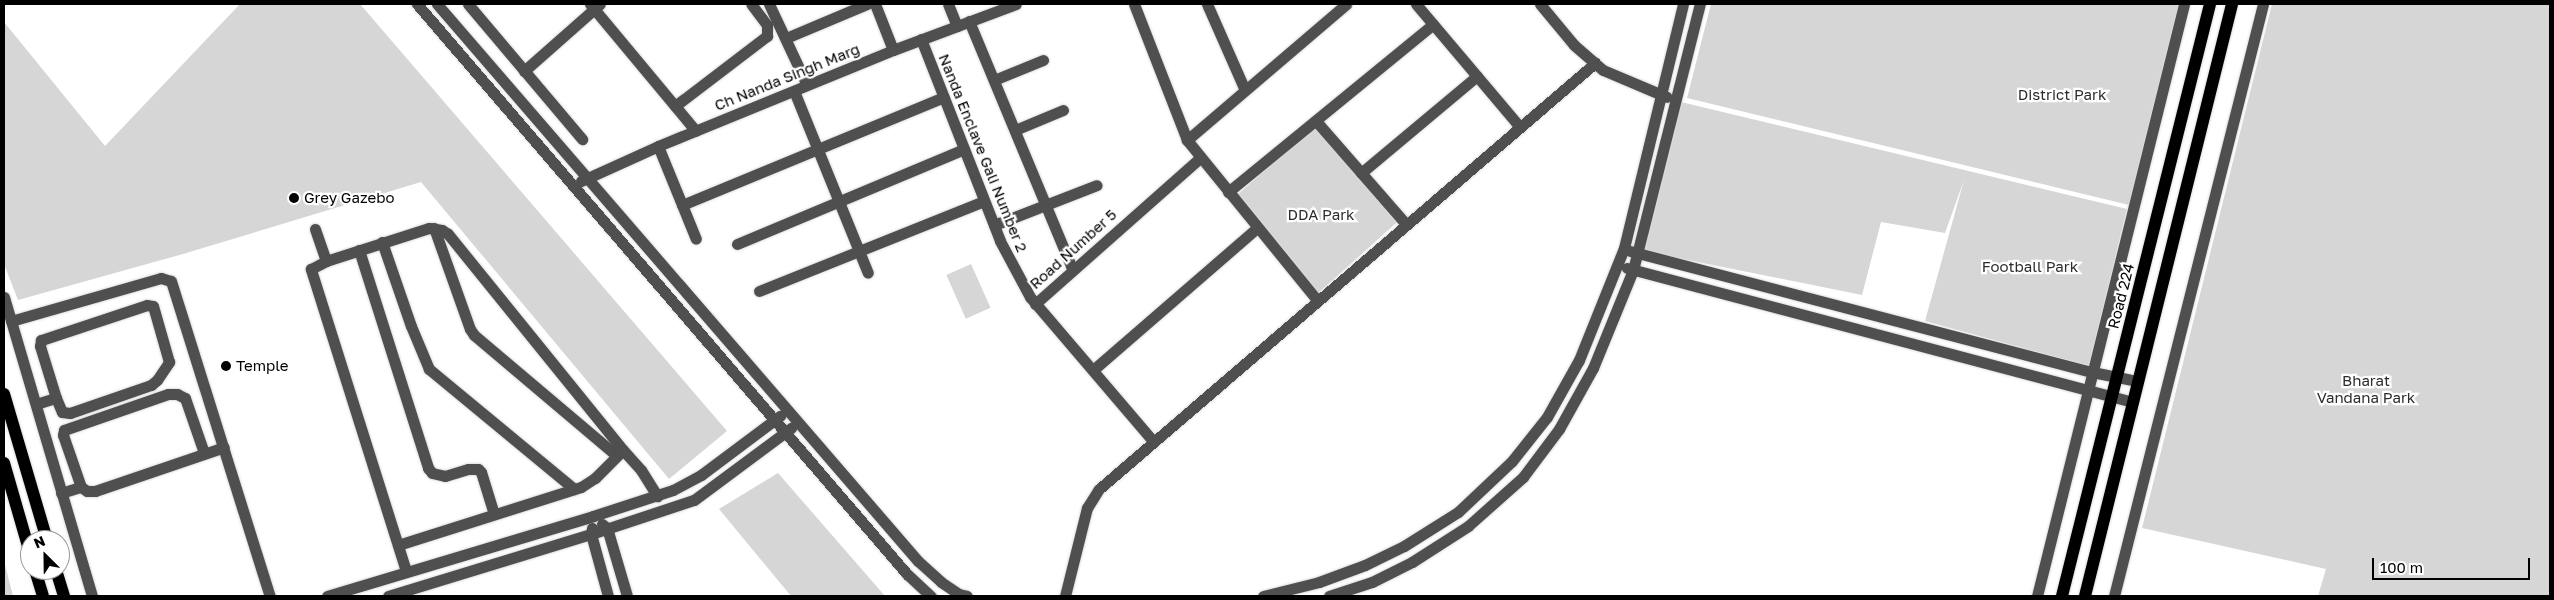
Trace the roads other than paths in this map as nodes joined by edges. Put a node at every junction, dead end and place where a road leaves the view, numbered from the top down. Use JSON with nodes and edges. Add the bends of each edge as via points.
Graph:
{"nodes":[{"id":1,"x":417,"y":4,"type":"edge"},
{"id":2,"x":437,"y":4,"type":"edge"},
{"id":3,"x":468,"y":4,"type":"edge"},
{"id":4,"x":751,"y":4,"type":"edge"},
{"id":5,"x":769,"y":4,"type":"edge"},
{"id":6,"x":868,"y":4,"type":"edge"},
{"id":7,"x":875,"y":4,"type":"edge"},
{"id":8,"x":948,"y":4,"type":"edge"},
{"id":9,"x":1016,"y":4,"type":"edge"},
{"id":10,"x":1134,"y":4,"type":"edge"},
{"id":11,"x":1207,"y":4,"type":"edge"},
{"id":12,"x":1346,"y":4,"type":"edge"},
{"id":13,"x":1416,"y":4,"type":"edge"},
{"id":14,"x":1540,"y":4,"type":"edge"},
{"id":15,"x":1683,"y":4,"type":"edge"},
{"id":16,"x":1700,"y":4,"type":"edge"},
{"id":17,"x":2184,"y":4,"type":"edge"},
{"id":18,"x":2210,"y":4,"type":"edge"},
{"id":19,"x":2232,"y":4,"type":"edge"},
{"id":20,"x":2263,"y":4,"type":"edge"},
{"id":21,"x":594,"y":5,"type":"edge"},
{"id":22,"x":1332,"y":8,"type":"edge"},
{"id":23,"x":969,"y":21,"type":"junction"},
{"id":24,"x":1434,"y":24,"type":"junction"},
{"id":25,"x":957,"y":26,"type":"junction"},
{"id":26,"x":786,"y":38,"type":"junction"},
{"id":27,"x":921,"y":39,"type":"junction"},
{"id":28,"x":893,"y":50,"type":"junction"},
{"id":29,"x":1043,"y":60,"type":"dead end"},
{"id":30,"x":1595,"y":63,"type":"junction"},
{"id":31,"x":524,"y":70,"type":"junction"},
{"id":32,"x":1477,"y":76,"type":"junction"},
{"id":33,"x":994,"y":80,"type":"junction"},
{"id":34,"x":807,"y":85,"type":"junction"},
{"id":35,"x":794,"y":90,"type":"junction"},
{"id":36,"x":1245,"y":90,"type":"junction"},
{"id":37,"x":1661,"y":94,"type":"junction"},
{"id":38,"x":944,"y":97,"type":"junction"},
{"id":39,"x":1676,"y":101,"type":"junction"},
{"id":40,"x":675,"y":106,"type":"junction"},
{"id":41,"x":1063,"y":110,"type":"dead end"},
{"id":42,"x":1316,"y":121,"type":"junction"},
{"id":43,"x":1520,"y":127,"type":"junction"},
{"id":44,"x":1014,"y":130,"type":"junction"},
{"id":45,"x":696,"y":131,"type":"junction"},
{"id":46,"x":582,"y":138,"type":"dead end"},
{"id":47,"x":1187,"y":140,"type":"junction"},
{"id":48,"x":658,"y":146,"type":"junction"},
{"id":49,"x":818,"y":149,"type":"junction"},
{"id":50,"x":964,"y":149,"type":"junction"},
{"id":51,"x":1200,"y":158,"type":"junction"},
{"id":52,"x":1361,"y":173,"type":"junction"},
{"id":53,"x":587,"y":178,"type":"junction"},
{"id":54,"x":573,"y":185,"type":"junction"},
{"id":55,"x":1097,"y":185,"type":"dead end"},
{"id":56,"x":1228,"y":192,"type":"junction"},
{"id":57,"x":839,"y":201,"type":"junction"},
{"id":58,"x":984,"y":201,"type":"junction"},
{"id":59,"x":682,"y":205,"type":"junction"},
{"id":60,"x":1046,"y":205,"type":"junction"},
{"id":61,"x":1406,"y":224,"type":"junction"},
{"id":62,"x":994,"y":225,"type":"junction"},
{"id":63,"x":434,"y":228,"type":"junction"},
{"id":64,"x":1258,"y":228,"type":"junction"},
{"id":65,"x":315,"y":229,"type":"dead end"},
{"id":66,"x":696,"y":239,"type":"dead end"},
{"id":67,"x":382,"y":242,"type":"junction"},
{"id":68,"x":736,"y":244,"type":"dead end"},
{"id":69,"x":1624,"y":248,"type":"junction"},
{"id":70,"x":359,"y":250,"type":"junction"},
{"id":71,"x":859,"y":251,"type":"junction"},
{"id":72,"x":1637,"y":254,"type":"junction"},
{"id":73,"x":326,"y":261,"type":"junction"},
{"id":74,"x":1618,"y":266,"type":"junction"},
{"id":75,"x":1072,"y":269,"type":"junction"},
{"id":76,"x":1633,"y":270,"type":"junction"},
{"id":77,"x":868,"y":273,"type":"dead end"},
{"id":78,"x":759,"y":291,"type":"dead end"},
{"id":79,"x":4,"y":297,"type":"edge"},
{"id":80,"x":1317,"y":300,"type":"junction"},
{"id":81,"x":1035,"y":304,"type":"junction"},
{"id":82,"x":11,"y":321,"type":"junction"},
{"id":83,"x":1093,"y":370,"type":"junction"},
{"id":84,"x":2092,"y":372,"type":"junction"},
{"id":85,"x":2117,"y":378,"type":"junction"},
{"id":86,"x":2137,"y":381,"type":"junction"},
{"id":87,"x":2089,"y":391,"type":"junction"},
{"id":88,"x":4,"y":394,"type":"edge"},
{"id":89,"x":2112,"y":396,"type":"junction"},
{"id":90,"x":56,"y":398,"type":"junction"},
{"id":91,"x":2133,"y":402,"type":"junction"},
{"id":92,"x":36,"y":404,"type":"junction"},
{"id":93,"x":788,"y":410,"type":"junction"},
{"id":94,"x":7,"y":417,"type":"edge"},
{"id":95,"x":775,"y":420,"type":"junction"},
{"id":96,"x":798,"y":422,"type":"junction"},
{"id":97,"x":785,"y":432,"type":"junction"},
{"id":98,"x":1153,"y":441,"type":"junction"},
{"id":99,"x":224,"y":447,"type":"junction"},
{"id":100,"x":204,"y":453,"type":"junction"},
{"id":101,"x":620,"y":453,"type":"junction"},
{"id":102,"x":4,"y":463,"type":"edge"},
{"id":103,"x":81,"y":487,"type":"junction"},
{"id":104,"x":574,"y":489,"type":"junction"},
{"id":105,"x":61,"y":493,"type":"junction"},
{"id":106,"x":657,"y":496,"type":"junction"},
{"id":107,"x":494,"y":514,"type":"junction"},
{"id":108,"x":593,"y":516,"type":"junction"},
{"id":109,"x":607,"y":528,"type":"junction"},
{"id":110,"x":23,"y":530,"type":"edge"},
{"id":111,"x":44,"y":530,"type":"edge"},
{"id":112,"x":591,"y":534,"type":"junction"},
{"id":113,"x":398,"y":545,"type":"junction"},
{"id":114,"x":406,"y":572,"type":"junction"},
{"id":115,"x":38,"y":580,"type":"edge"},
{"id":116,"x":59,"y":580,"type":"edge"},
{"id":117,"x":43,"y":596,"type":"edge"},
{"id":118,"x":64,"y":596,"type":"edge"},
{"id":119,"x":92,"y":596,"type":"edge"},
{"id":120,"x":270,"y":596,"type":"edge"},
{"id":121,"x":327,"y":596,"type":"edge"},
{"id":122,"x":388,"y":596,"type":"edge"},
{"id":123,"x":608,"y":596,"type":"edge"},
{"id":124,"x":627,"y":596,"type":"edge"},
{"id":125,"x":931,"y":596,"type":"edge"},
{"id":126,"x":967,"y":596,"type":"edge"},
{"id":127,"x":1065,"y":596,"type":"edge"},
{"id":128,"x":1263,"y":596,"type":"edge"},
{"id":129,"x":1330,"y":596,"type":"edge"},
{"id":130,"x":2037,"y":596,"type":"edge"},
{"id":131,"x":2062,"y":596,"type":"edge"},
{"id":132,"x":2085,"y":596,"type":"edge"},
{"id":133,"x":2114,"y":596,"type":"edge"}],
"edges":[{"from":1,"to":54,"type":"street"},
{"from":2,"to":53,"type":"street"},
{"from":3,"to":31,"type":"street"},
{"from":4,"to":40,"type":"street","via":[[767,25],[767,36]]},
{"from":5,"to":26,"type":"street"},
{"from":6,"to":26,"type":"street"},
{"from":7,"to":28,"type":"street"},
{"from":8,"to":25,"type":"street"},
{"from":9,"to":23,"type":"street","name":"Ch Nanda Singh Marg"},
{"from":10,"to":47,"type":"street"},
{"from":11,"to":36,"type":"street"},
{"from":12,"to":22,"type":"street"},
{"from":13,"to":24,"type":"street"},
{"from":14,"to":30,"type":"street","via":[[1574,45]]},
{"from":15,"to":37,"type":"street"},
{"from":16,"to":39,"type":"street"},
{"from":17,"to":84,"type":"street"},
{"from":18,"to":85,"type":"main road","name":"Road 224"},
{"from":19,"to":86,"type":"main road"},
{"from":20,"to":133,"type":"street"},
{"from":21,"to":31,"type":"street"},
{"from":21,"to":40,"type":"street"},
{"from":22,"to":36,"type":"street"},
{"from":23,"to":25,"type":"street","name":"Ch Nanda Singh Marg"},
{"from":23,"to":33,"type":"street"},
{"from":24,"to":32,"type":"street"},
{"from":24,"to":42,"type":"street"},
{"from":25,"to":27,"type":"street","name":"Ch Nanda Singh Marg"},
{"from":26,"to":34,"type":"street"},
{"from":27,"to":28,"type":"street","name":"Ch Nanda Singh Marg"},
{"from":27,"to":38,"type":"street","name":"Nanda Enclave Gali Number 2"},
{"from":28,"to":34,"type":"street","name":"Ch Nanda Singh Marg"},
{"from":29,"to":33,"type":"street"},
{"from":30,"to":37,"type":"street","via":[[1603,70]]},
{"from":30,"to":43,"type":"street"},
{"from":31,"to":46,"type":"street"},
{"from":32,"to":43,"type":"street"},
{"from":32,"to":52,"type":"street"},
{"from":33,"to":44,"type":"street"},
{"from":34,"to":35,"type":"street","name":"Ch Nanda Singh Marg"},
{"from":35,"to":45,"type":"street","name":"Ch Nanda Singh Marg"},
{"from":35,"to":49,"type":"street"},
{"from":36,"to":47,"type":"street"},
{"from":37,"to":39,"type":"street"},
{"from":37,"to":69,"type":"street"},
{"from":38,"to":49,"type":"street"},
{"from":38,"to":50,"type":"street","name":"Nanda Enclave Gali Number 2"},
{"from":39,"to":72,"type":"street"},
{"from":40,"to":45,"type":"street"},
{"from":41,"to":44,"type":"street"},
{"from":42,"to":52,"type":"street"},
{"from":42,"to":56,"type":"street"},
{"from":43,"to":61,"type":"street"},
{"from":44,"to":60,"type":"street"},
{"from":45,"to":48,"type":"street","name":"Ch Nanda Singh Marg"},
{"from":47,"to":51,"type":"street"},
{"from":48,"to":53,"type":"street","name":"Ch Nanda Singh Marg"},
{"from":48,"to":59,"type":"street"},
{"from":49,"to":57,"type":"street"},
{"from":49,"to":59,"type":"street"},
{"from":50,"to":57,"type":"street"},
{"from":50,"to":58,"type":"street","name":"Nanda Enclave Gali Number 2"},
{"from":51,"to":56,"type":"street"},
{"from":51,"to":75,"type":"street","name":"Road Number 5"},
{"from":52,"to":61,"type":"street"},
{"from":53,"to":54,"type":"street","name":"Ch Nanda Singh Marg"},
{"from":53,"to":93,"type":"street"},
{"from":54,"to":95,"type":"street"},
{"from":55,"to":60,"type":"street"},
{"from":56,"to":64,"type":"street"},
{"from":57,"to":68,"type":"street"},
{"from":57,"to":71,"type":"street"},
{"from":58,"to":62,"type":"street","name":"Nanda Enclave Gali Number 2"},
{"from":58,"to":71,"type":"street"},
{"from":59,"to":66,"type":"street"},
{"from":60,"to":62,"type":"street"},
{"from":60,"to":75,"type":"street"},
{"from":61,"to":80,"type":"street"},
{"from":62,"to":81,"type":"street","name":"Nanda Enclave Gali Number 2"},
{"from":63,"to":67,"type":"street"},
{"from":63,"to":101,"type":"street","via":[[448,234]]},
{"from":63,"to":101,"type":"street","via":[[474,335]]},
{"from":64,"to":80,"type":"street"},
{"from":64,"to":83,"type":"street"},
{"from":65,"to":73,"type":"street"},
{"from":67,"to":70,"type":"street"},
{"from":67,"to":104,"type":"street","via":[[429,369]]},
{"from":69,"to":72,"type":"street"},
{"from":69,"to":74,"type":"street"},
{"from":70,"to":73,"type":"street"},
{"from":70,"to":107,"type":"street","via":[[428,468],[432,473],[445,476],[468,468],[478,469]]},
{"from":71,"to":77,"type":"street"},
{"from":71,"to":78,"type":"street"},
{"from":72,"to":76,"type":"street"},
{"from":72,"to":84,"type":"street"},
{"from":73,"to":113,"type":"street","via":[[314,265],[312,273]]},
{"from":74,"to":76,"type":"street"},
{"from":74,"to":128,"type":"street","via":[[1579,360],[1547,418],[1512,460],[1465,506],[1404,546],[1365,565],[1319,582]]},
{"from":75,"to":81,"type":"street","name":"Road Number 5"},
{"from":76,"to":87,"type":"street"},
{"from":76,"to":129,"type":"street","via":[[1594,368],[1559,429],[1523,477],[1468,526],[1412,562],[1372,582]]},
{"from":79,"to":82,"type":"street"},
{"from":80,"to":98,"type":"street"},
{"from":81,"to":83,"type":"street","name":"Road Number 5"},
{"from":82,"to":92,"type":"street"},
{"from":82,"to":99,"type":"street","via":[[161,278],[172,281]]},
{"from":83,"to":98,"type":"street","name":"Road Number 5"},
{"from":84,"to":85,"type":"street"},
{"from":84,"to":87,"type":"street"},
{"from":85,"to":86,"type":"street"},
{"from":85,"to":89,"type":"main road","name":"Road 224"},
{"from":86,"to":91,"type":"main road"},
{"from":87,"to":89,"type":"street"},
{"from":87,"to":130,"type":"street"},
{"from":88,"to":94,"type":"main road"},
{"from":89,"to":91,"type":"street"},
{"from":89,"to":131,"type":"main road","name":"Road 224"},
{"from":90,"to":90,"type":"street","via":[[62,412],[70,413],[151,385],[157,380],[169,362],[153,306],[147,305],[41,340]]},
{"from":90,"to":92,"type":"street"},
{"from":91,"to":132,"type":"main road"},
{"from":92,"to":105,"type":"street"},
{"from":93,"to":95,"type":"street"},
{"from":93,"to":96,"type":"street"},
{"from":94,"to":111,"type":"main road"},
{"from":95,"to":97,"type":"street"},
{"from":95,"to":106,"type":"street","via":[[701,475]]},
{"from":96,"to":97,"type":"street"},
{"from":96,"to":126,"type":"street","via":[[918,561],[941,582]]},
{"from":97,"to":109,"type":"street","via":[[694,500]]},
{"from":97,"to":125,"type":"street","via":[[907,574]]},
{"from":98,"to":127,"type":"street","via":[[1092,497]]},
{"from":99,"to":100,"type":"street"},
{"from":99,"to":120,"type":"street"},
{"from":100,"to":103,"type":"street","via":[[95,491],[87,492]]},
{"from":100,"to":103,"type":"street","via":[[185,398],[168,394],[64,430]]},
{"from":101,"to":104,"type":"street","via":[[595,478]]},
{"from":101,"to":106,"type":"street","via":[[641,470]]},
{"from":102,"to":110,"type":"main road"},
{"from":103,"to":105,"type":"street"},
{"from":104,"to":107,"type":"street"},
{"from":105,"to":119,"type":"street"},
{"from":106,"to":108,"type":"street"},
{"from":107,"to":113,"type":"street"},
{"from":108,"to":109,"type":"street"},
{"from":108,"to":112,"type":"street"},
{"from":108,"to":114,"type":"street"},
{"from":109,"to":112,"type":"street"},
{"from":109,"to":124,"type":"street"},
{"from":112,"to":122,"type":"street"},
{"from":112,"to":123,"type":"street"},
{"from":113,"to":114,"type":"street"},
{"from":114,"to":121,"type":"street"},
{"from":115,"to":117,"type":"main road"},
{"from":116,"to":118,"type":"main road"}]}
